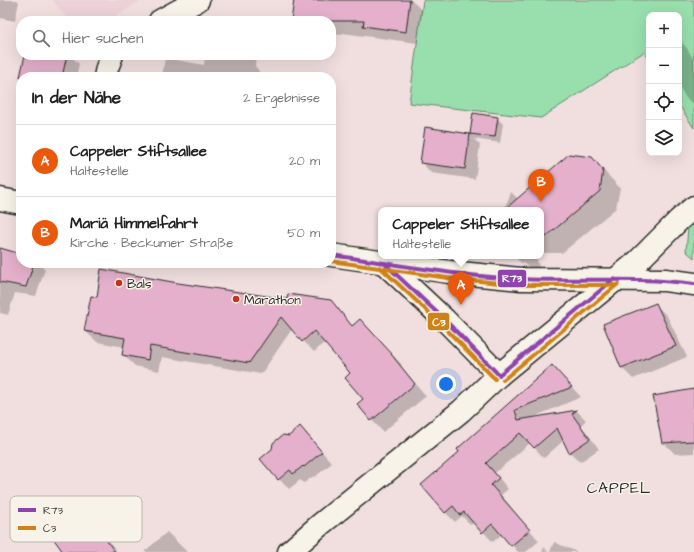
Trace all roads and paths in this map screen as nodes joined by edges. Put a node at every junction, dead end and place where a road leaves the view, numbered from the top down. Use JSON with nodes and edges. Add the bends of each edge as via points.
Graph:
{"nodes":[{"id":1,"x":198,"y":0,"type":"edge"},
{"id":2,"x":169,"y":16,"type":"edge"},
{"id":3,"x":110,"y":60,"type":"edge"},
{"id":4,"x":106,"y":72,"type":"edge"},
{"id":5,"x":0,"y":200,"type":"edge"},
{"id":6,"x":16,"y":202,"type":"edge"},
{"id":7,"x":694,"y":207,"type":"edge"},
{"id":8,"x":336,"y":255,"type":"edge"},
{"id":9,"x":384,"y":263,"type":"junction"},
{"id":10,"x":614,"y":280,"type":"junction"},
{"id":11,"x":694,"y":284,"type":"edge"},
{"id":12,"x":499,"y":375,"type":"junction"},
{"id":13,"x":289,"y":552,"type":"edge"}],
"edges":[{"from":1,"to":2,"type":"street"},
{"from":3,"to":4,"type":"street"},
{"from":5,"to":6,"type":"street"},
{"from":7,"to":10,"type":"street","via":[[637,262]]},
{"from":8,"to":9,"type":"street"},
{"from":9,"to":10,"type":"street","via":[[521,279]]},
{"from":9,"to":12,"type":"street"},
{"from":10,"to":11,"type":"street","via":[[665,280]]},
{"from":10,"to":12,"type":"street"},
{"from":12,"to":13,"type":"street","via":[[461,412]]}]}
